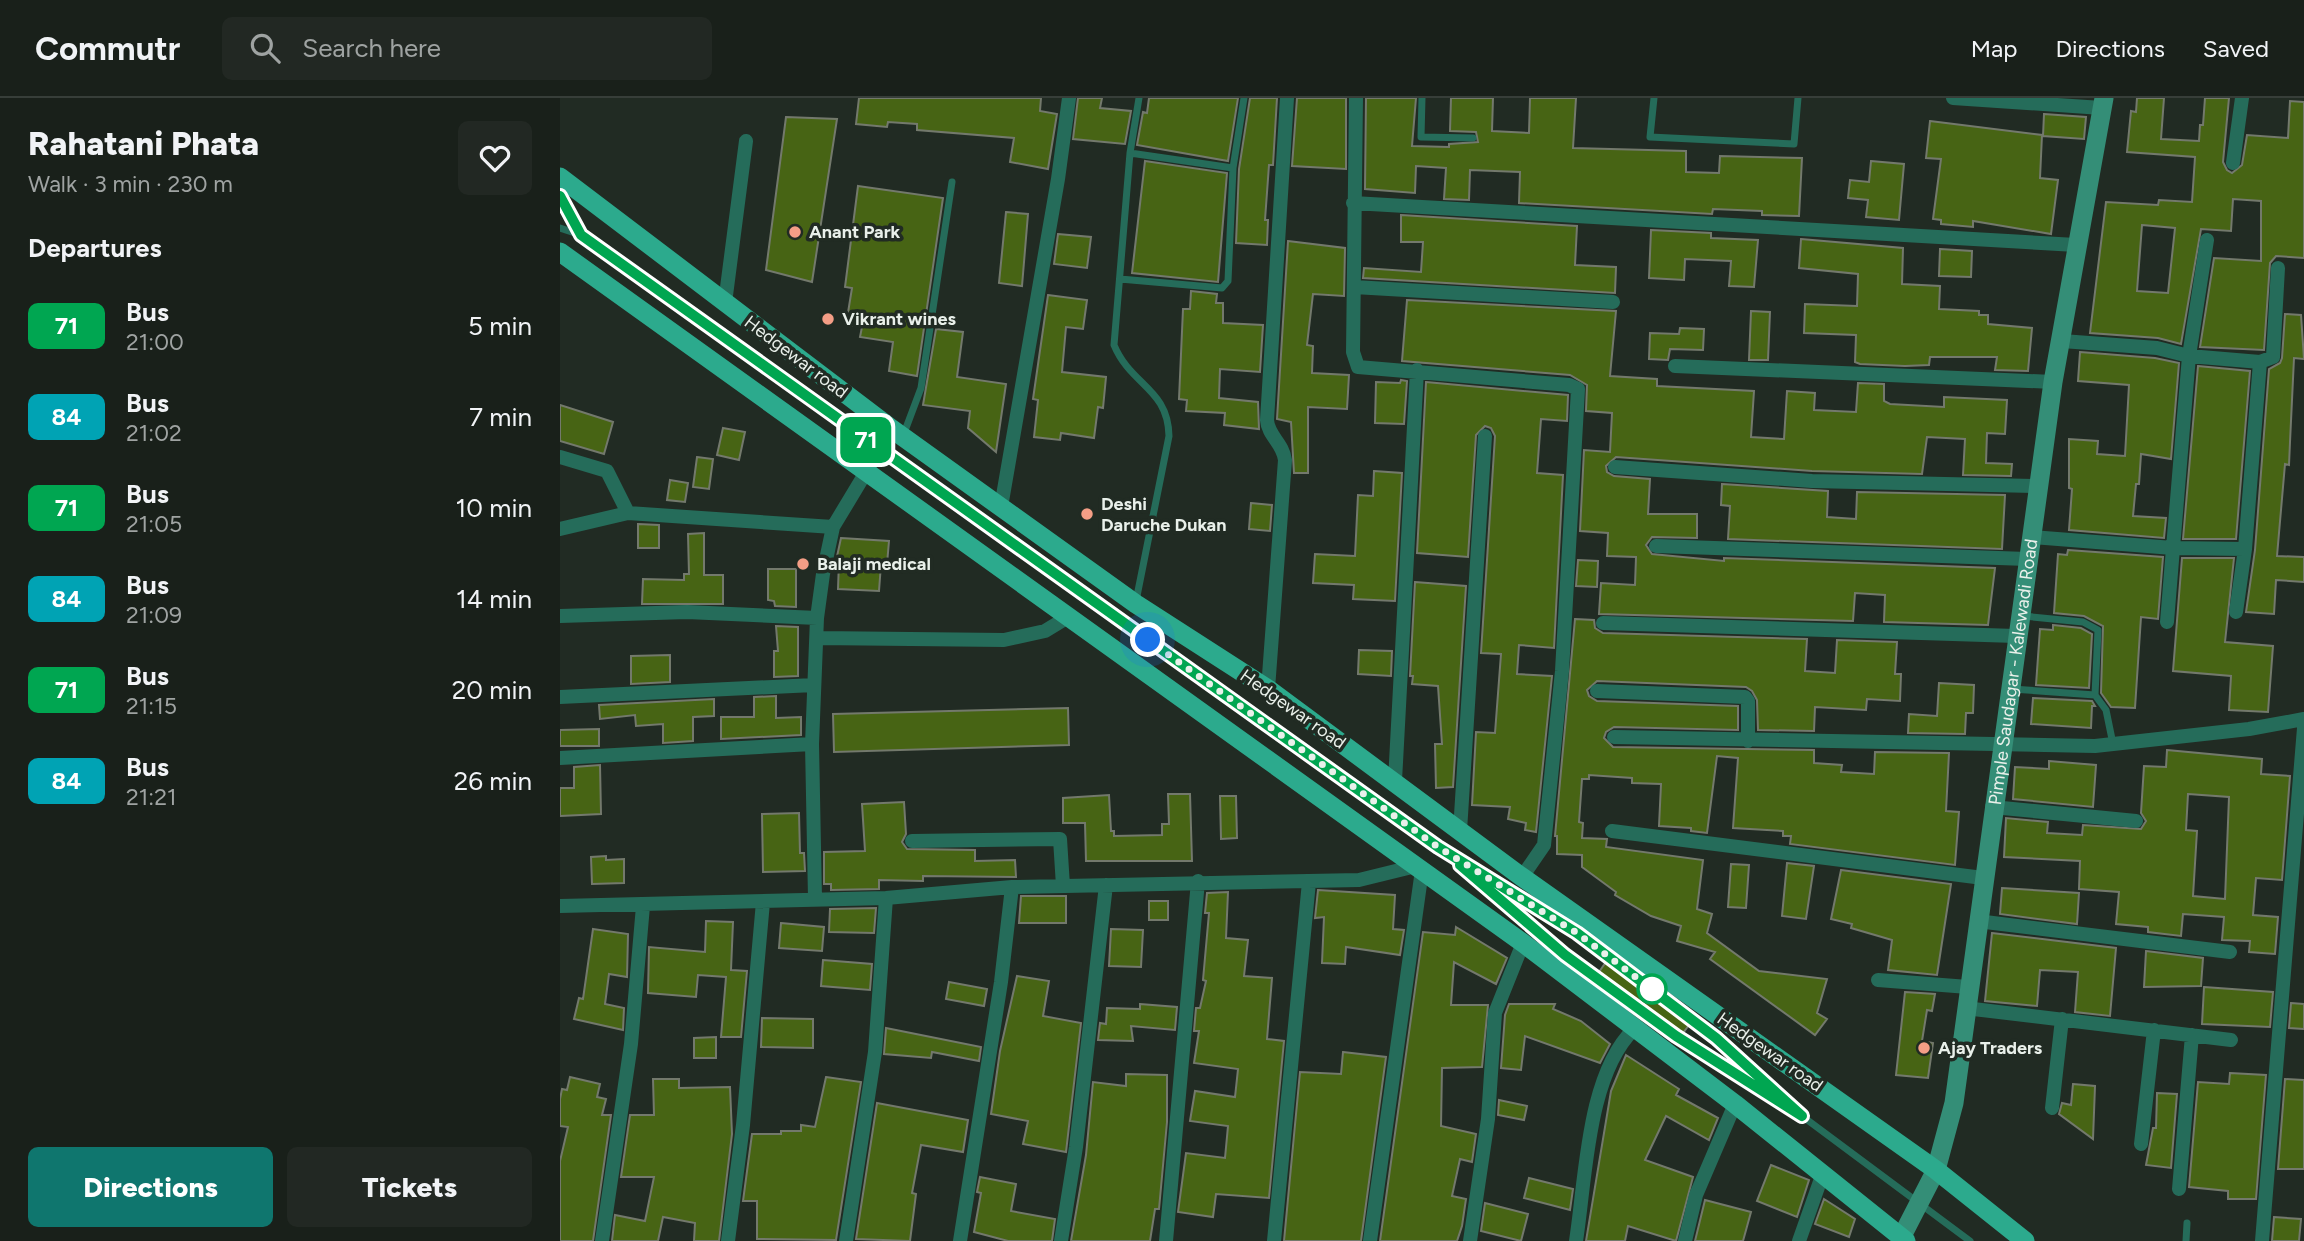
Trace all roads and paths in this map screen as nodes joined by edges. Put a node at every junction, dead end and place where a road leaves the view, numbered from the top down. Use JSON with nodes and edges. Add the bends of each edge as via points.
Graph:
{"nodes":[{"id":1,"x":1069,"y":98,"type":"edge"},
{"id":2,"x":1139,"y":98,"type":"edge"},
{"id":3,"x":1244,"y":98,"type":"edge"},
{"id":4,"x":1287,"y":98,"type":"edge"},
{"id":5,"x":1356,"y":98,"type":"edge"},
{"id":6,"x":1422,"y":98,"type":"edge"},
{"id":7,"x":1654,"y":98,"type":"edge"},
{"id":8,"x":1798,"y":98,"type":"edge"},
{"id":9,"x":1953,"y":98,"type":"edge"},
{"id":10,"x":2242,"y":98,"type":"edge"},
{"id":11,"x":2103,"y":103,"type":"edge"},
{"id":12,"x":1473,"y":138,"type":"dead end"},
{"id":13,"x":746,"y":141,"type":"dead end"},
{"id":14,"x":1130,"y":153,"type":"junction"},
{"id":15,"x":2232,"y":163,"type":"dead end"},
{"id":16,"x":1233,"y":168,"type":"junction"},
{"id":17,"x":560,"y":177,"type":"edge"},
{"id":18,"x":952,"y":182,"type":"dead end"},
{"id":19,"x":560,"y":196,"type":"edge"},
{"id":20,"x":1353,"y":203,"type":"junction"},
{"id":21,"x":560,"y":228,"type":"edge"},
{"id":22,"x":581,"y":235,"type":"junction"},
{"id":23,"x":2207,"y":240,"type":"dead end"},
{"id":24,"x":2076,"y":245,"type":"junction"},
{"id":25,"x":560,"y":253,"type":"edge"},
{"id":26,"x":2278,"y":268,"type":"dead end"},
{"id":27,"x":1119,"y":279,"type":"junction"},
{"id":28,"x":1354,"y":287,"type":"junction"},
{"id":29,"x":1613,"y":302,"type":"dead end"},
{"id":30,"x":725,"y":303,"type":"junction"},
{"id":31,"x":2062,"y":341,"type":"junction"},
{"id":32,"x":2189,"y":356,"type":"junction"},
{"id":33,"x":2260,"y":362,"type":"junction"},
{"id":34,"x":1675,"y":366,"type":"dead end"},
{"id":35,"x":1417,"y":369,"type":"junction"},
{"id":36,"x":2053,"y":382,"type":"junction"},
{"id":37,"x":898,"y":433,"type":"junction"},
{"id":38,"x":1485,"y":436,"type":"dead end"},
{"id":39,"x":879,"y":450,"type":"junction"},
{"id":40,"x":560,"y":457,"type":"edge"},
{"id":41,"x":1615,"y":467,"type":"dead end"},
{"id":42,"x":864,"y":473,"type":"junction"},
{"id":43,"x":2038,"y":486,"type":"junction"},
{"id":44,"x":1001,"y":507,"type":"junction"},
{"id":45,"x":628,"y":513,"type":"junction"},
{"id":46,"x":833,"y":527,"type":"junction"},
{"id":47,"x":560,"y":529,"type":"edge"},
{"id":48,"x":2031,"y":537,"type":"junction"},
{"id":49,"x":1656,"y":546,"type":"dead end"},
{"id":50,"x":2173,"y":548,"type":"junction"},
{"id":51,"x":2245,"y":550,"type":"junction"},
{"id":52,"x":2027,"y":559,"type":"junction"},
{"id":53,"x":1136,"y":604,"type":"junction"},
{"id":54,"x":2236,"y":612,"type":"dead end"},
{"id":55,"x":560,"y":616,"type":"edge"},
{"id":56,"x":2020,"y":616,"type":"junction"},
{"id":57,"x":1069,"y":617,"type":"junction"},
{"id":58,"x":817,"y":618,"type":"junction"},
{"id":59,"x":2167,"y":622,"type":"dead end"},
{"id":60,"x":1603,"y":623,"type":"dead end"},
{"id":61,"x":2016,"y":636,"type":"junction"},
{"id":62,"x":817,"y":638,"type":"junction"},
{"id":63,"x":814,"y":685,"type":"junction"},
{"id":64,"x":1268,"y":689,"type":"junction"},
{"id":65,"x":2008,"y":689,"type":"junction"},
{"id":66,"x":1597,"y":691,"type":"dead end"},
{"id":67,"x":2095,"y":695,"type":"junction"},
{"id":68,"x":560,"y":697,"type":"edge"},
{"id":69,"x":2304,"y":719,"type":"edge"},
{"id":70,"x":2304,"y":728,"type":"edge"},
{"id":71,"x":1614,"y":737,"type":"dead end"},
{"id":72,"x":1748,"y":741,"type":"junction"},
{"id":73,"x":812,"y":744,"type":"junction"},
{"id":74,"x":2113,"y":744,"type":"junction"},
{"id":75,"x":2001,"y":745,"type":"junction"},
{"id":76,"x":560,"y":758,"type":"edge"},
{"id":77,"x":1395,"y":781,"type":"junction"},
{"id":78,"x":1992,"y":807,"type":"junction"},
{"id":79,"x":2136,"y":821,"type":"dead end"},
{"id":80,"x":1460,"y":831,"type":"junction"},
{"id":81,"x":1612,"y":831,"type":"dead end"},
{"id":82,"x":912,"y":841,"type":"dead end"},
{"id":83,"x":1438,"y":847,"type":"junction"},
{"id":84,"x":1419,"y":868,"type":"junction"},
{"id":85,"x":1522,"y":877,"type":"junction"},
{"id":86,"x":1983,"y":878,"type":"junction"},
{"id":87,"x":1198,"y":881,"type":"junction"},
{"id":88,"x":1309,"y":882,"type":"junction"},
{"id":89,"x":1106,"y":885,"type":"junction"},
{"id":90,"x":1063,"y":886,"type":"junction"},
{"id":91,"x":1012,"y":887,"type":"junction"},
{"id":92,"x":815,"y":898,"type":"junction"},
{"id":93,"x":886,"y":898,"type":"junction"},
{"id":94,"x":763,"y":902,"type":"junction"},
{"id":95,"x":560,"y":906,"type":"edge"},
{"id":96,"x":643,"y":906,"type":"junction"},
{"id":97,"x":1978,"y":921,"type":"junction"},
{"id":98,"x":1522,"y":943,"type":"junction"},
{"id":99,"x":2230,"y":953,"type":"dead end"},
{"id":100,"x":1878,"y":981,"type":"dead end"},
{"id":101,"x":1968,"y":988,"type":"junction"},
{"id":102,"x":1965,"y":1008,"type":"junction"},
{"id":103,"x":2062,"y":1019,"type":"junction"},
{"id":104,"x":1634,"y":1028,"type":"junction"},
{"id":105,"x":2154,"y":1030,"type":"junction"},
{"id":106,"x":2192,"y":1035,"type":"junction"},
{"id":107,"x":2231,"y":1040,"type":"dead end"},
{"id":108,"x":1735,"y":1104,"type":"junction"},
{"id":109,"x":2052,"y":1108,"type":"dead end"},
{"id":110,"x":1802,"y":1116,"type":"junction"},
{"id":111,"x":2141,"y":1144,"type":"dead end"},
{"id":112,"x":1936,"y":1170,"type":"junction"},
{"id":113,"x":1823,"y":1173,"type":"junction"},
{"id":114,"x":2179,"y":1189,"type":"dead end"},
{"id":115,"x":1920,"y":1204,"type":"junction"},
{"id":116,"x":2188,"y":1223,"type":"dead end"},
{"id":117,"x":1902,"y":1240,"type":"edge"},
{"id":118,"x":602,"y":1241,"type":"edge"},
{"id":119,"x":728,"y":1241,"type":"edge"},
{"id":120,"x":846,"y":1241,"type":"edge"},
{"id":121,"x":960,"y":1241,"type":"edge"},
{"id":122,"x":1061,"y":1241,"type":"edge"},
{"id":123,"x":1166,"y":1241,"type":"edge"},
{"id":124,"x":1274,"y":1241,"type":"edge"},
{"id":125,"x":1370,"y":1241,"type":"edge"},
{"id":126,"x":1470,"y":1241,"type":"edge"},
{"id":127,"x":1577,"y":1241,"type":"edge"},
{"id":128,"x":1685,"y":1241,"type":"edge"},
{"id":129,"x":1799,"y":1241,"type":"edge"},
{"id":130,"x":1970,"y":1241,"type":"edge"},
{"id":131,"x":2025,"y":1241,"type":"edge"},
{"id":132,"x":2186,"y":1241,"type":"edge"},
{"id":133,"x":2262,"y":1241,"type":"edge"}],
"edges":[{"from":1,"to":44,"type":"street"},
{"from":2,"to":14,"type":"lane"},
{"from":3,"to":16,"type":"lane"},
{"from":4,"to":64,"type":"street","via":[[1267,420],[1285,460]]},
{"from":5,"to":20,"type":"street"},
{"from":6,"to":12,"type":"lane","via":[[1421,137]]},
{"from":7,"to":8,"type":"lane","via":[[1650,137],[1794,144]]},
{"from":9,"to":11,"type":"street"},
{"from":10,"to":15,"type":"street"},
{"from":11,"to":24,"type":"main road","name":"Pimple Saudagar - Kalewadi Road"},
{"from":13,"to":30,"type":"street"},
{"from":14,"to":16,"type":"lane"},
{"from":14,"to":27,"type":"lane"},
{"from":16,"to":27,"type":"lane","via":[[1228,281],[1222,288]]},
{"from":17,"to":30,"type":"main road","name":"Hedgewar road"},
{"from":18,"to":37,"type":"lane","via":[[921,388]]},
{"from":19,"to":22,"type":"lane"},
{"from":20,"to":24,"type":"street"},
{"from":20,"to":28,"type":"street"},
{"from":21,"to":22,"type":"lane"},
{"from":22,"to":39,"type":"lane"},
{"from":23,"to":32,"type":"street"},
{"from":24,"to":31,"type":"main road","name":"Pimple Saudagar - Kalewadi Road"},
{"from":25,"to":42,"type":"main road"},
{"from":26,"to":33,"type":"street","via":[[2273,357]]},
{"from":27,"to":53,"type":"lane","via":[[1114,345],[1121,361],[1166,409],[1169,423]]},
{"from":28,"to":29,"type":"street"},
{"from":28,"to":35,"type":"street","via":[[1353,352],[1358,367]]},
{"from":30,"to":37,"type":"main road","name":"Hedgewar road"},
{"from":31,"to":32,"type":"street","via":[[2157,348]]},
{"from":31,"to":36,"type":"main road","name":"Pimple Saudagar - Kalewadi Road"},
{"from":32,"to":33,"type":"street"},
{"from":32,"to":50,"type":"street"},
{"from":33,"to":51,"type":"street"},
{"from":34,"to":36,"type":"street"},
{"from":35,"to":77,"type":"street"},
{"from":35,"to":85,"type":"street","via":[[1578,389],[1562,671],[1544,845]]},
{"from":36,"to":43,"type":"main road","name":"Pimple Saudagar - Kalewadi Road"},
{"from":37,"to":39,"type":"street"},
{"from":37,"to":44,"type":"main road","name":"Hedgewar road"},
{"from":38,"to":80,"type":"street"},
{"from":39,"to":42,"type":"street"},
{"from":39,"to":83,"type":"lane"},
{"from":40,"to":45,"type":"street","via":[[607,471]]},
{"from":41,"to":43,"type":"street","via":[[1812,481]]},
{"from":42,"to":46,"type":"street"},
{"from":42,"to":57,"type":"main road"},
{"from":43,"to":48,"type":"main road","name":"Pimple Saudagar - Kalewadi Road"},
{"from":44,"to":53,"type":"main road","name":"Hedgewar road"},
{"from":45,"to":46,"type":"street"},
{"from":45,"to":47,"type":"street"},
{"from":46,"to":58,"type":"street"},
{"from":48,"to":50,"type":"street"},
{"from":48,"to":52,"type":"main road","name":"Pimple Saudagar - Kalewadi Road"},
{"from":49,"to":52,"type":"street"},
{"from":50,"to":51,"type":"street"},
{"from":50,"to":59,"type":"street"},
{"from":51,"to":54,"type":"street"},
{"from":52,"to":56,"type":"main road","name":"Pimple Saudagar - Kalewadi Road"},
{"from":53,"to":64,"type":"main road","name":"Hedgewar road"},
{"from":55,"to":58,"type":"street","via":[[687,612]]},
{"from":56,"to":61,"type":"main road","name":"Pimple Saudagar - Kalewadi Road"},
{"from":56,"to":67,"type":"lane","via":[[2083,622],[2098,630]]},
{"from":57,"to":62,"type":"street","via":[[1045,631],[1004,640]]},
{"from":57,"to":84,"type":"main road"},
{"from":58,"to":62,"type":"street"},
{"from":60,"to":61,"type":"street"},
{"from":61,"to":65,"type":"main road","name":"Pimple Saudagar - Kalewadi Road"},
{"from":62,"to":63,"type":"street"},
{"from":63,"to":68,"type":"street"},
{"from":63,"to":73,"type":"street"},
{"from":64,"to":77,"type":"main road","name":"Hedgewar road"},
{"from":65,"to":67,"type":"lane"},
{"from":65,"to":75,"type":"main road","name":"Pimple Saudagar - Kalewadi Road"},
{"from":66,"to":72,"type":"street","via":[[1745,697]]},
{"from":67,"to":74,"type":"lane","via":[[2106,710]]},
{"from":69,"to":74,"type":"street"},
{"from":70,"to":133,"type":"street"},
{"from":71,"to":72,"type":"street"},
{"from":72,"to":75,"type":"street"},
{"from":73,"to":76,"type":"street"},
{"from":73,"to":92,"type":"street"},
{"from":74,"to":75,"type":"street"},
{"from":75,"to":78,"type":"main road","name":"Pimple Saudagar - Kalewadi Road"},
{"from":77,"to":80,"type":"main road","name":"Hedgewar road"},
{"from":78,"to":79,"type":"street"},
{"from":78,"to":86,"type":"main road","name":"Pimple Saudagar - Kalewadi Road"},
{"from":80,"to":85,"type":"main road","name":"Hedgewar road"},
{"from":81,"to":86,"type":"street"},
{"from":82,"to":90,"type":"street","via":[[1060,839]]},
{"from":83,"to":110,"type":"lane","via":[[1565,955],[1698,1052]]},
{"from":83,"to":110,"type":"lane","via":[[1577,933],[1716,1038]]},
{"from":84,"to":88,"type":"street","via":[[1359,880]]},
{"from":84,"to":98,"type":"main road"},
{"from":84,"to":125,"type":"street"},
{"from":85,"to":112,"type":"main road","name":"Hedgewar road"},
{"from":86,"to":97,"type":"main road","name":"Pimple Saudagar - Kalewadi Road"},
{"from":87,"to":88,"type":"street"},
{"from":87,"to":89,"type":"street"},
{"from":87,"to":123,"type":"street"},
{"from":88,"to":124,"type":"street"},
{"from":89,"to":90,"type":"street"},
{"from":89,"to":122,"type":"street"},
{"from":90,"to":91,"type":"street"},
{"from":91,"to":93,"type":"street"},
{"from":91,"to":121,"type":"street"},
{"from":92,"to":93,"type":"street"},
{"from":92,"to":94,"type":"street"},
{"from":93,"to":120,"type":"street","via":[[875,1052]]},
{"from":94,"to":96,"type":"street"},
{"from":94,"to":119,"type":"street"},
{"from":95,"to":96,"type":"street"},
{"from":96,"to":118,"type":"street","via":[[631,1044]]},
{"from":97,"to":99,"type":"street"},
{"from":97,"to":101,"type":"main road","name":"Pimple Saudagar - Kalewadi Road"},
{"from":98,"to":104,"type":"main road"},
{"from":98,"to":126,"type":"street","via":[[1495,1013],[1488,1119]]},
{"from":100,"to":101,"type":"street"},
{"from":101,"to":102,"type":"main road","name":"Pimple Saudagar - Kalewadi Road"},
{"from":102,"to":103,"type":"street"},
{"from":102,"to":112,"type":"main road","name":"Pimple Saudagar - Kalewadi Road","via":[[1954,1103]]},
{"from":103,"to":105,"type":"street"},
{"from":103,"to":109,"type":"street"},
{"from":104,"to":108,"type":"main road"},
{"from":104,"to":127,"type":"street","via":[[1617,1045],[1598,1089]]},
{"from":105,"to":106,"type":"street"},
{"from":105,"to":111,"type":"street"},
{"from":106,"to":107,"type":"street"},
{"from":106,"to":114,"type":"street"},
{"from":108,"to":113,"type":"main road"},
{"from":108,"to":128,"type":"street","via":[[1696,1195]]},
{"from":110,"to":115,"type":"lane"},
{"from":112,"to":115,"type":"main road","name":"Pimple Saudagar - Kalewadi Road"},
{"from":112,"to":131,"type":"main road","name":"Hedgewar road"},
{"from":113,"to":117,"type":"main road"},
{"from":113,"to":129,"type":"street"},
{"from":115,"to":117,"type":"main road","name":"Pimple Saudagar - Kalewadi Road"},
{"from":115,"to":130,"type":"lane"},
{"from":116,"to":132,"type":"lane"}]}
